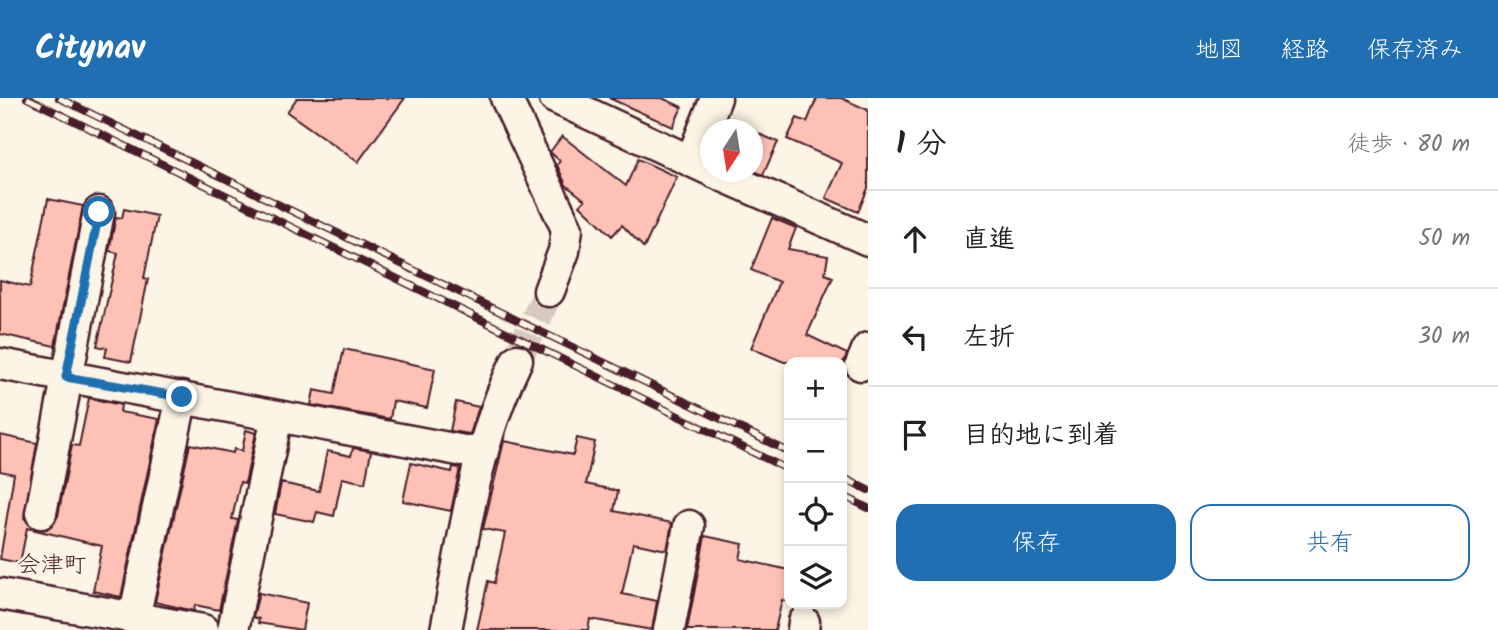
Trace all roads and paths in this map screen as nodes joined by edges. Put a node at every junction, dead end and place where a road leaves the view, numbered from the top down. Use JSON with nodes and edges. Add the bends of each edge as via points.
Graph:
{"nodes":[{"id":1,"x":506,"y":98,"type":"edge"},
{"id":2,"x":555,"y":98,"type":"edge"},
{"id":3,"x":716,"y":98,"type":"edge"},
{"id":4,"x":713,"y":119,"type":"edge"},
{"id":5,"x":700,"y":166,"type":"edge"},
{"id":6,"x":737,"y":182,"type":"edge"},
{"id":7,"x":99,"y":212,"type":"dead end"},
{"id":8,"x":868,"y":240,"type":"edge"},
{"id":9,"x":550,"y":292,"type":"tunnel mouth"},
{"id":10,"x":517,"y":360,"type":"tunnel mouth"},
{"id":11,"x":0,"y":364,"type":"edge"},
{"id":12,"x":66,"y":377,"type":"junction"},
{"id":13,"x":182,"y":397,"type":"junction"},
{"id":14,"x":277,"y":416,"type":"junction"},
{"id":15,"x":480,"y":454,"type":"junction"},
{"id":16,"x":41,"y":513,"type":"dead end"},
{"id":17,"x":689,"y":526,"type":"dead end"},
{"id":18,"x":0,"y":594,"type":"edge"},
{"id":19,"x":134,"y":618,"type":"junction"},
{"id":20,"x":85,"y":620,"type":"edge"},
{"id":21,"x":203,"y":630,"type":"edge"},
{"id":22,"x":233,"y":630,"type":"edge"},
{"id":23,"x":446,"y":630,"type":"edge"},
{"id":24,"x":669,"y":630,"type":"edge"}],
"edges":[{"from":1,"to":9,"type":"street","via":[[567,229]]},
{"from":2,"to":5,"type":"street"},
{"from":3,"to":4,"type":"street"},
{"from":6,"to":8,"type":"street"},
{"from":7,"to":12,"type":"street"},
{"from":10,"to":15,"type":"street","via":[[495,405]]},
{"from":11,"to":12,"type":"street"},
{"from":12,"to":13,"type":"street"},
{"from":12,"to":16,"type":"street"},
{"from":13,"to":14,"type":"street"},
{"from":13,"to":19,"type":"street"},
{"from":14,"to":15,"type":"street"},
{"from":14,"to":22,"type":"street"},
{"from":15,"to":23,"type":"street"},
{"from":17,"to":24,"type":"street"},
{"from":18,"to":20,"type":"street"},
{"from":19,"to":20,"type":"street"},
{"from":19,"to":21,"type":"street"}]}
